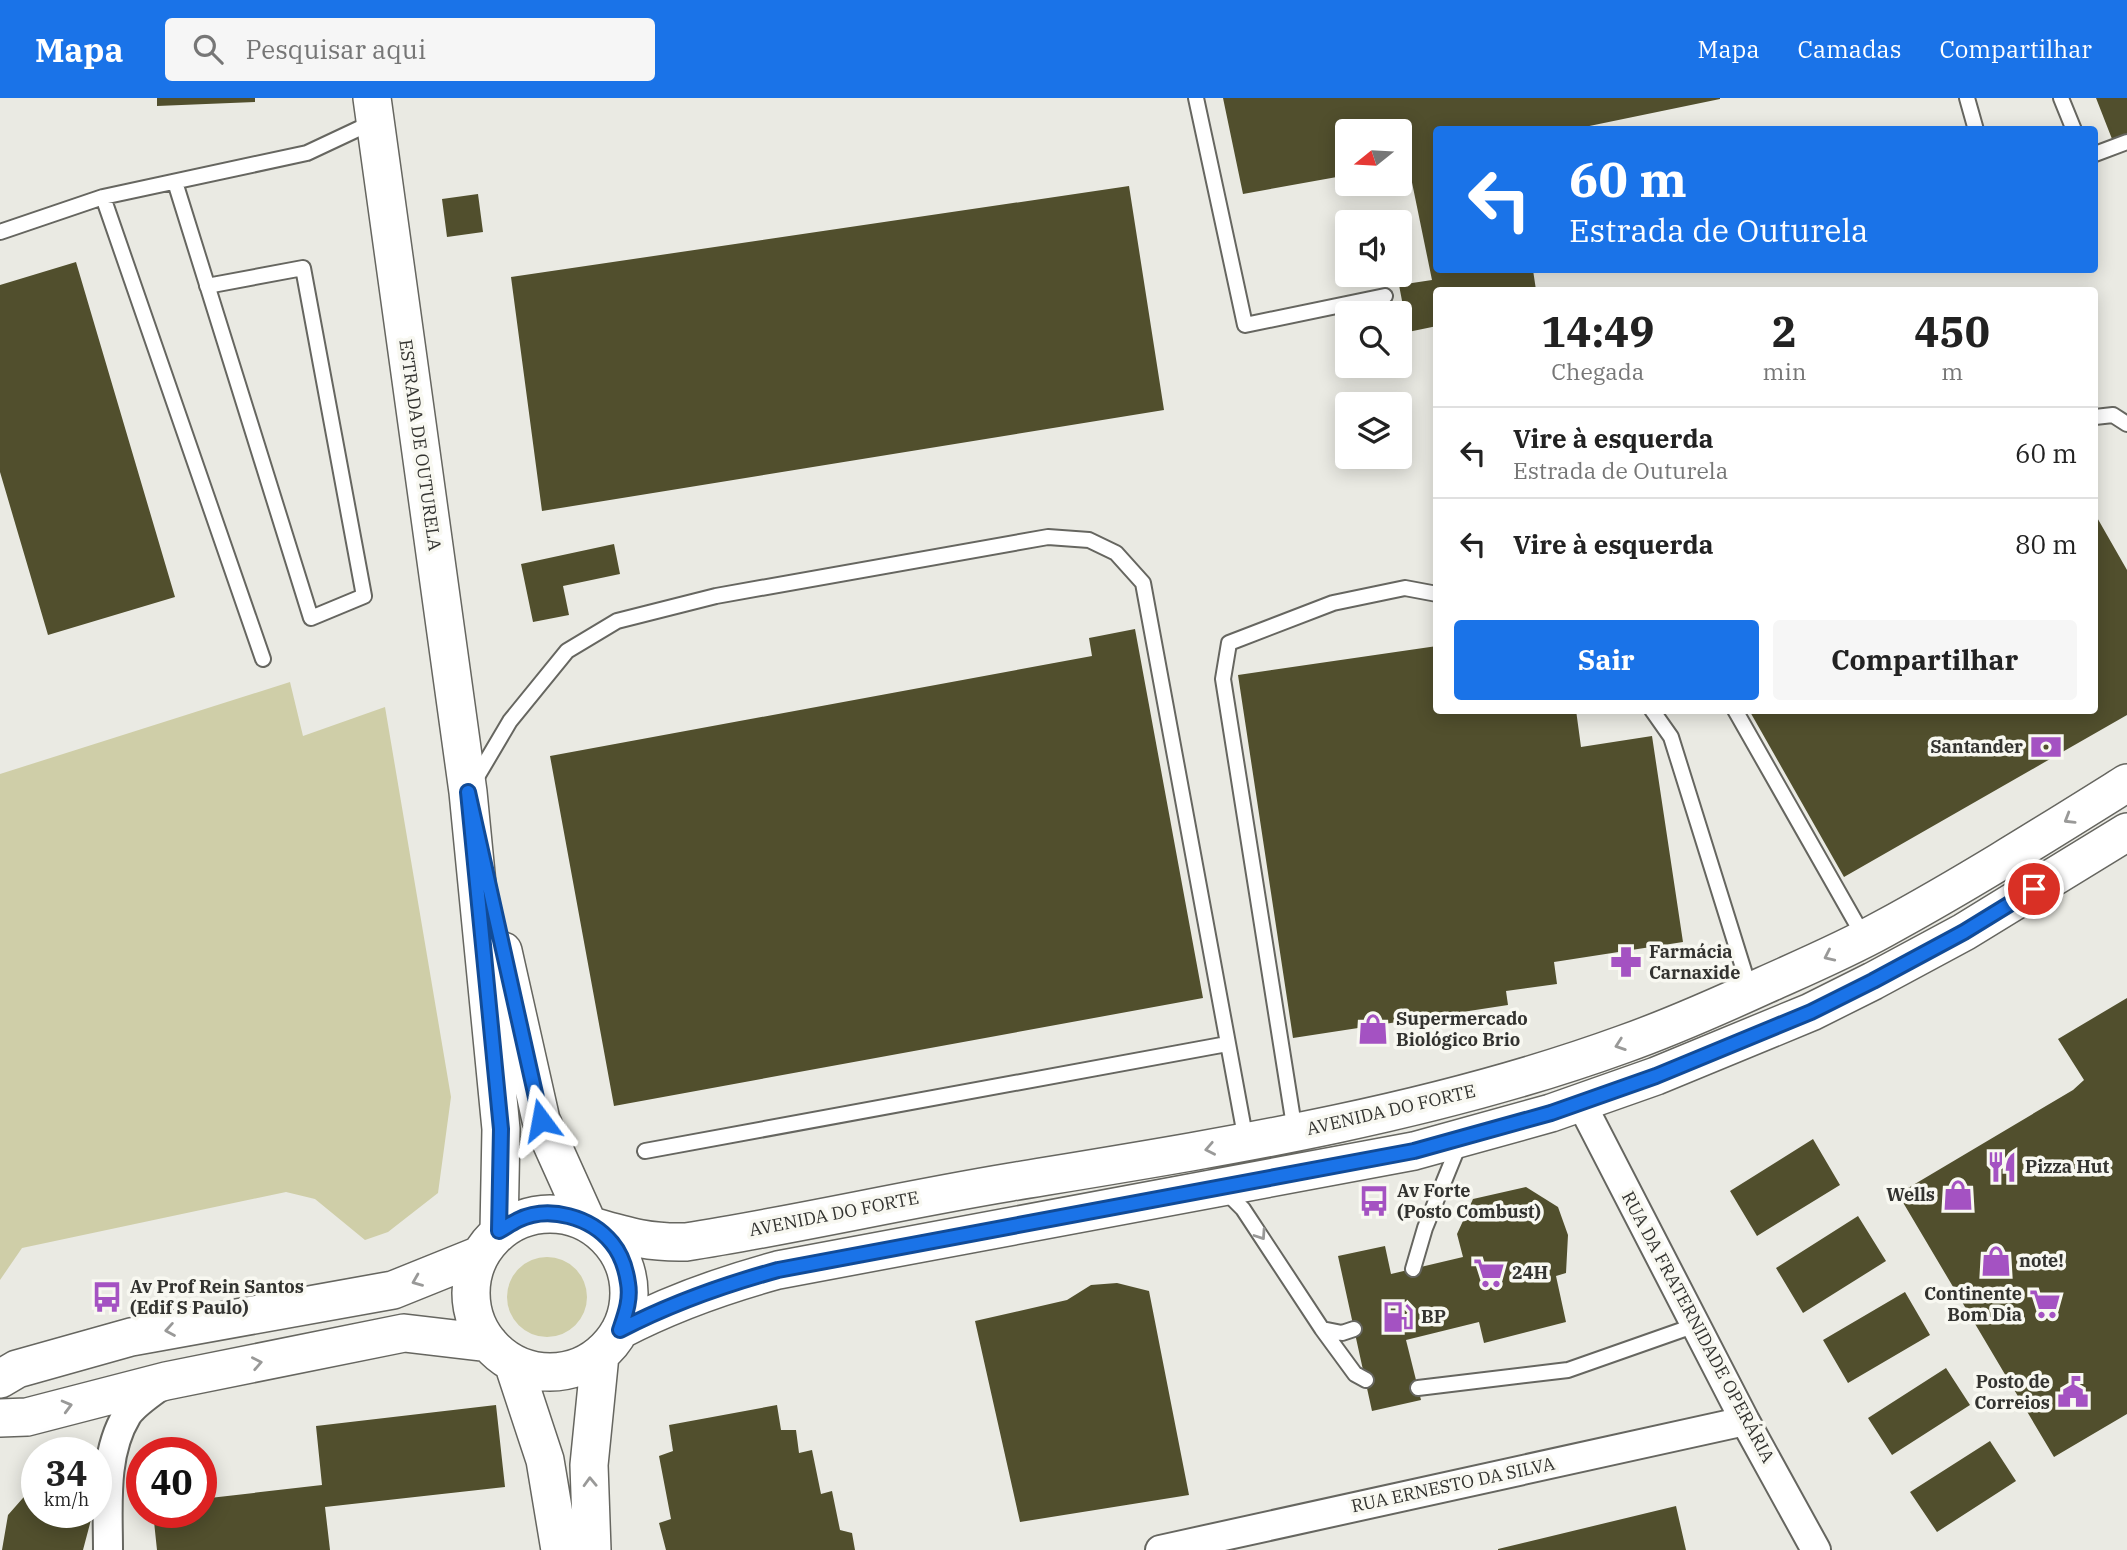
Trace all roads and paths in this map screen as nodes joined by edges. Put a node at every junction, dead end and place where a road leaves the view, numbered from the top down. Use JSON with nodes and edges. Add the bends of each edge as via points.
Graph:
{"nodes":[{"id":1,"x":1196,"y":98,"type":"edge"},
{"id":2,"x":1967,"y":98,"type":"edge"},
{"id":3,"x":2061,"y":98,"type":"edge"},
{"id":4,"x":373,"y":110,"type":"edge"},
{"id":5,"x":1975,"y":126,"type":"edge"},
{"id":6,"x":2072,"y":126,"type":"edge"},
{"id":7,"x":2127,"y":142,"type":"edge"},
{"id":8,"x":2098,"y":153,"type":"edge"},
{"id":9,"x":175,"y":182,"type":"junction"},
{"id":10,"x":103,"y":197,"type":"junction"},
{"id":11,"x":0,"y":232,"type":"edge"},
{"id":12,"x":207,"y":286,"type":"junction"},
{"id":13,"x":1385,"y":296,"type":"dead end"},
{"id":14,"x":2098,"y":417,"type":"edge"},
{"id":15,"x":2127,"y":424,"type":"edge"},
{"id":16,"x":1433,"y":593,"type":"edge"},
{"id":17,"x":263,"y":659,"type":"dead end"},
{"id":18,"x":1655,"y":714,"type":"edge"},
{"id":19,"x":1737,"y":714,"type":"edge"},
{"id":20,"x":2127,"y":783,"type":"edge"},
{"id":21,"x":468,"y":792,"type":"junction"},
{"id":22,"x":2127,"y":832,"type":"edge"},
{"id":23,"x":1865,"y":939,"type":"junction"},
{"id":24,"x":1750,"y":992,"type":"junction"},
{"id":25,"x":1227,"y":1044,"type":"junction"},
{"id":26,"x":1581,"y":1103,"type":"junction"},
{"id":27,"x":1295,"y":1132,"type":"junction"},
{"id":28,"x":1461,"y":1138,"type":"junction"},
{"id":29,"x":1246,"y":1142,"type":"junction"},
{"id":30,"x":645,"y":1151,"type":"dead end"},
{"id":31,"x":1214,"y":1189,"type":"junction"},
{"id":32,"x":591,"y":1225,"type":"junction"},
{"id":33,"x":490,"y":1243,"type":"junction"},
{"id":34,"x":1413,"y":1269,"type":"dead end"},
{"id":35,"x":1696,"y":1325,"type":"junction"},
{"id":36,"x":1321,"y":1329,"type":"junction"},
{"id":37,"x":1354,"y":1329,"type":"dead end"},
{"id":38,"x":610,"y":1343,"type":"junction"},
{"id":39,"x":501,"y":1353,"type":"junction"},
{"id":40,"x":0,"y":1379,"type":"edge"},
{"id":41,"x":1366,"y":1380,"type":"dead end"},
{"id":42,"x":166,"y":1381,"type":"junction"},
{"id":43,"x":1418,"y":1388,"type":"dead end"},
{"id":44,"x":0,"y":1418,"type":"edge"},
{"id":45,"x":1745,"y":1421,"type":"junction"},
{"id":46,"x":108,"y":1550,"type":"edge"},
{"id":47,"x":560,"y":1550,"type":"edge"},
{"id":48,"x":592,"y":1550,"type":"edge"},
{"id":49,"x":1160,"y":1550,"type":"edge"},
{"id":50,"x":1816,"y":1550,"type":"edge"}],
"edges":[{"from":1,"to":13,"type":"lane","via":[[1245,325]]},
{"from":2,"to":5,"type":"lane"},
{"from":3,"to":6,"type":"lane"},
{"from":4,"to":9,"type":"lane","via":[[307,153]]},
{"from":4,"to":21,"type":"street","name":"ESTRADA DE OUTURELA"},
{"from":7,"to":8,"type":"lane"},
{"from":9,"to":10,"type":"lane"},
{"from":9,"to":12,"type":"lane"},
{"from":10,"to":11,"type":"lane"},
{"from":10,"to":17,"type":"lane"},
{"from":12,"to":12,"type":"lane","via":[[236,379],[311,618],[364,596],[303,268]]},
{"from":14,"to":15,"type":"lane","via":[[2113,415]]},
{"from":16,"to":27,"type":"lane","via":[[1405,589],[1333,603],[1229,643],[1223,679]]},
{"from":18,"to":24,"type":"lane","via":[[1671,737]]},
{"from":19,"to":23,"type":"lane"},
{"from":20,"to":23,"type":"street","name":"AVENIDA DO FORTE","one_way":true},
{"from":21,"to":25,"type":"lane","via":[[510,721],[567,651],[617,621],[716,596],[1048,537],[1089,540],[1116,553],[1143,583]]},
{"from":21,"to":32,"type":"street","name":"ESTRADA DE OUTURELA","via":[[541,1120]]},
{"from":21,"to":33,"type":"street","name":"ESTRADA DE OUTURELA","via":[[501,1129]]},
{"from":22,"to":26,"type":"street","via":[[1964,932],[1861,988],[1742,1042]]},
{"from":23,"to":24,"type":"street","name":"AVENIDA DO FORTE","one_way":true},
{"from":24,"to":27,"type":"street","name":"AVENIDA DO FORTE","one_way":true,"via":[[1634,1040],[1533,1074],[1388,1113]]},
{"from":25,"to":29,"type":"lane"},
{"from":25,"to":30,"type":"lane"},
{"from":26,"to":28,"type":"street"},
{"from":26,"to":35,"type":"street","name":"RUA DA FRATERNIDADE OPERÁRIA"},
{"from":27,"to":29,"type":"street","name":"AVENIDA DO FORTE"},
{"from":28,"to":31,"type":"street"},
{"from":28,"to":34,"type":"lane"},
{"from":29,"to":32,"type":"street","name":"AVENIDA DO FORTE","one_way":true,"via":[[686,1242],[637,1240]]},
{"from":31,"to":36,"type":"lane","one_way":true,"via":[[1243,1209]]},
{"from":31,"to":38,"type":"street","via":[[778,1270],[656,1312]]},
{"from":32,"to":33,"type":"street","via":[[565,1215],[542,1214],[520,1219]]},
{"from":32,"to":38,"type":"street","via":[[612,1243],[629,1286],[628,1308]]},
{"from":33,"to":39,"type":"street","via":[[472,1277],[471,1301],[477,1323]]},
{"from":33,"to":40,"type":"street","one_way":true,"via":[[393,1290],[131,1337],[18,1369]]},
{"from":35,"to":43,"type":"lane","via":[[1568,1370]]},
{"from":35,"to":45,"type":"street","name":"RUA DA FRATERNIDADE OPERÁRIA"},
{"from":36,"to":37,"type":"lane","via":[[1342,1333]]},
{"from":36,"to":41,"type":"lane","via":[[1355,1374]]},
{"from":38,"to":39,"type":"street","via":[[580,1366],[558,1372],[534,1371]]},
{"from":48,"to":38,"type":"street","one_way":true,"via":[[589,1465]]},
{"from":42,"to":39,"type":"street","one_way":true,"via":[[404,1333]]},
{"from":39,"to":47,"type":"street","via":[[545,1460]]},
{"from":44,"to":42,"type":"street","one_way":true,"via":[[27,1417]]},
{"from":42,"to":46,"type":"street","via":[[128,1412],[116,1440],[108,1488]]},
{"from":45,"to":49,"type":"street","name":"RUA ERNESTO DA SILVA"},
{"from":45,"to":50,"type":"street","name":"RUA DA FRATERNIDADE OPERÁRIA"}]}
